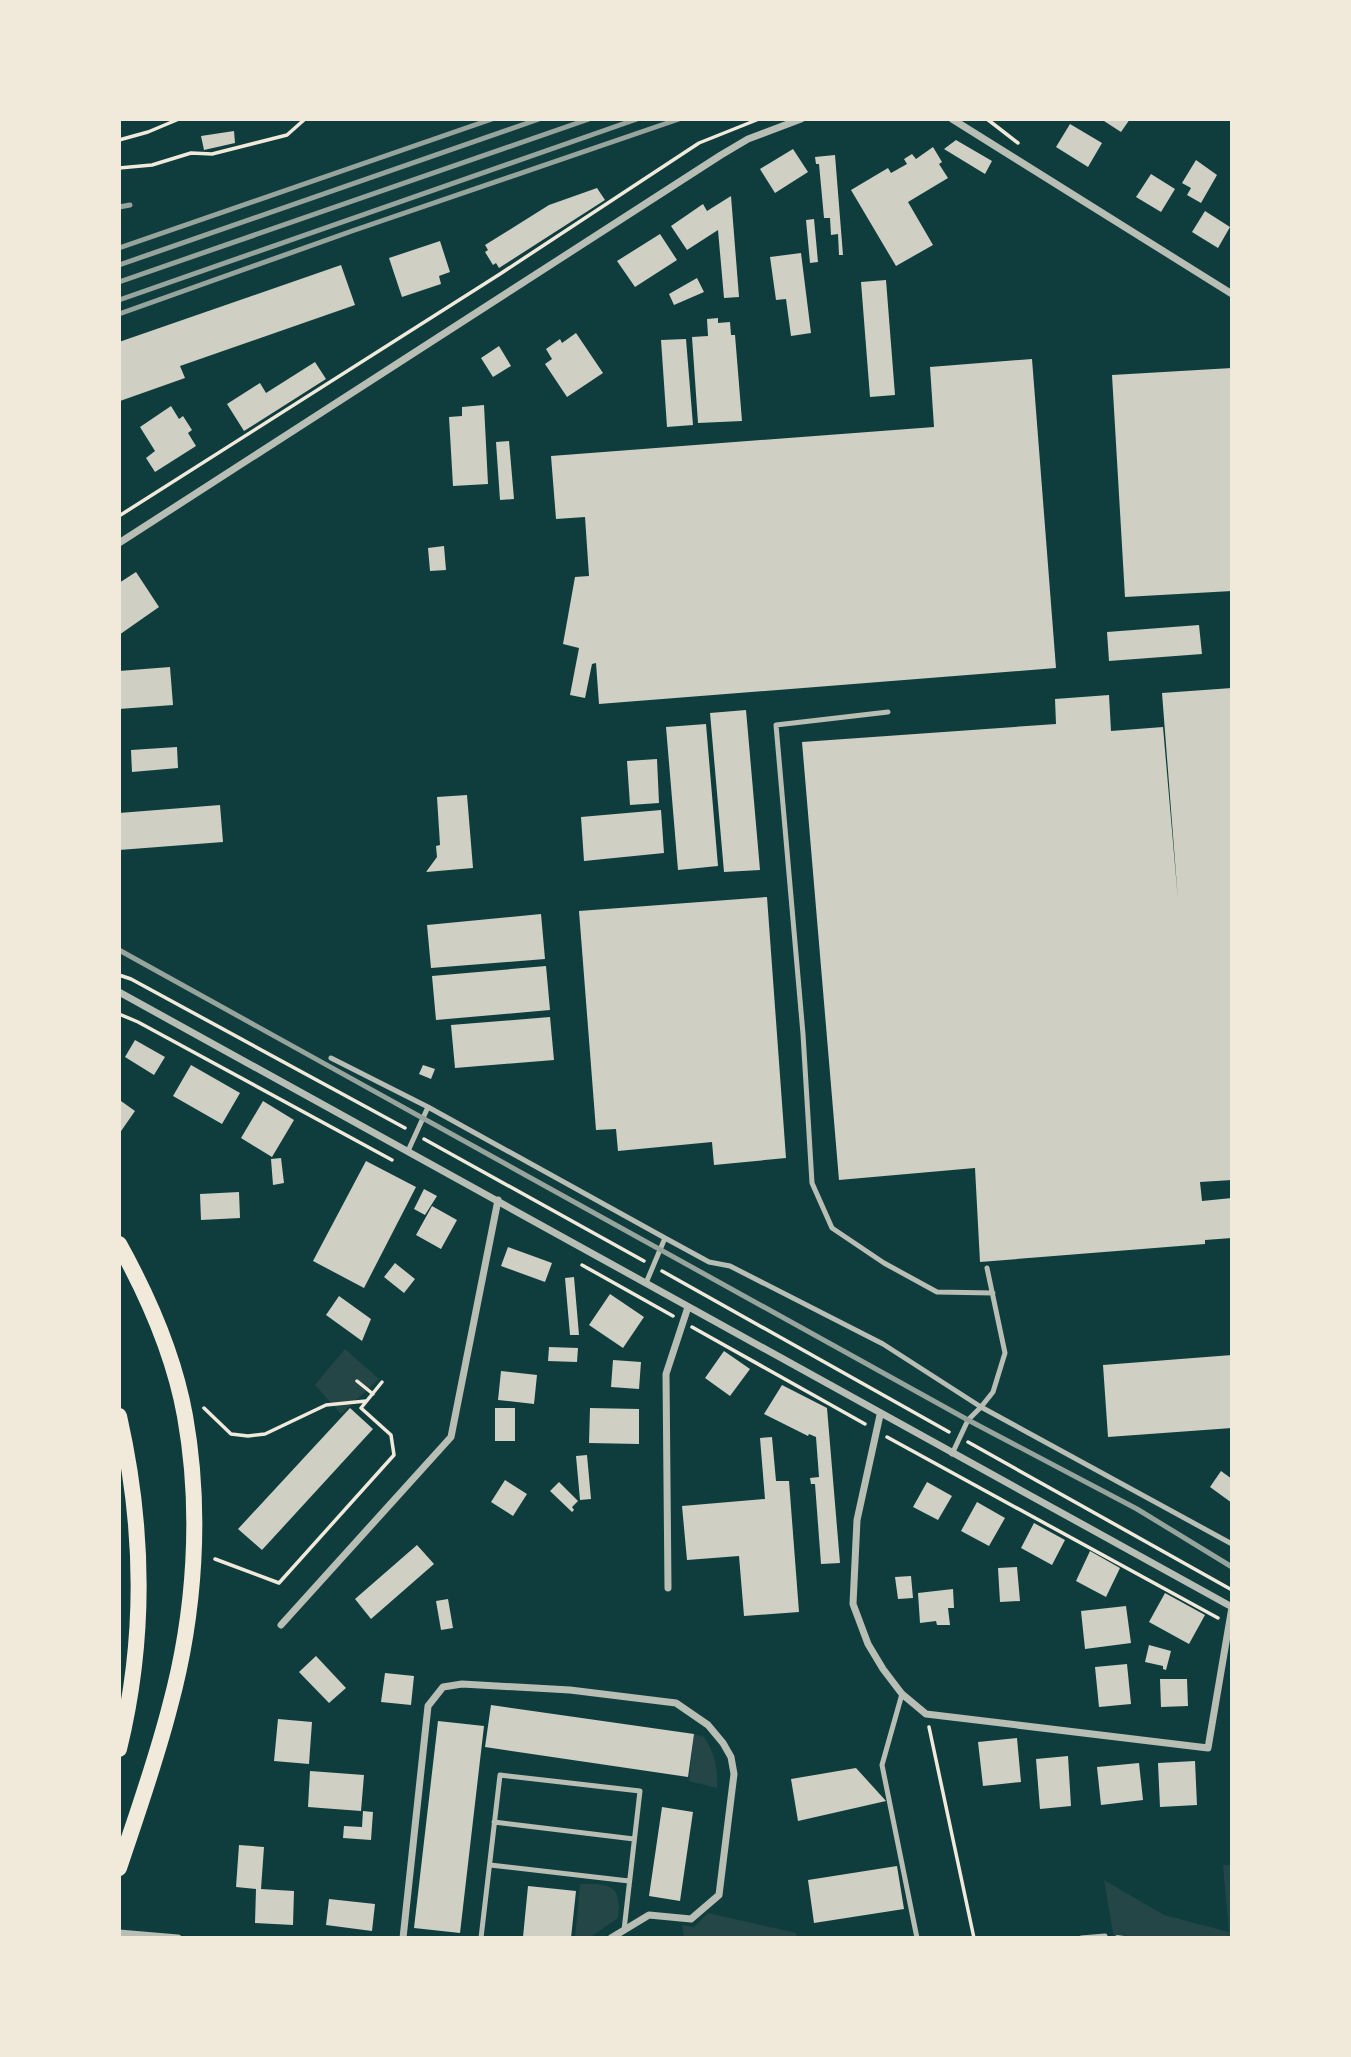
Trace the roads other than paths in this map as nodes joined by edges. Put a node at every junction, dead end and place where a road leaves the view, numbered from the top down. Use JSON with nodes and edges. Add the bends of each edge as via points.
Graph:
{"nodes":[{"id":1,"x":801,"y":119,"type":"edge"},
{"id":2,"x":952,"y":119,"type":"edge"},
{"id":3,"x":1232,"y":295,"type":"edge"},
{"id":4,"x":119,"y":543,"type":"edge"},
{"id":5,"x":888,"y":712,"type":"dead end"},
{"id":6,"x":119,"y":992,"type":"edge"},
{"id":7,"x":331,"y":1058,"type":"dead end"},
{"id":8,"x":428,"y":1107,"type":"junction"},
{"id":9,"x":408,"y":1151,"type":"junction"},
{"id":10,"x":498,"y":1200,"type":"junction"},
{"id":11,"x":665,"y":1238,"type":"junction"},
{"id":12,"x":119,"y":1244,"type":"edge"},
{"id":13,"x":987,"y":1268,"type":"dead end"},
{"id":14,"x":646,"y":1283,"type":"junction"},
{"id":15,"x":993,"y":1293,"type":"junction"},
{"id":16,"x":688,"y":1307,"type":"junction"},
{"id":17,"x":981,"y":1407,"type":"junction"},
{"id":18,"x":880,"y":1415,"type":"junction"},
{"id":19,"x":119,"y":1416,"type":"edge"},
{"id":20,"x":952,"y":1454,"type":"junction"},
{"id":21,"x":1232,"y":1544,"type":"edge"},
{"id":22,"x":668,"y":1588,"type":"dead end"},
{"id":23,"x":1232,"y":1607,"type":"edge"},
{"id":24,"x":281,"y":1625,"type":"dead end"},
{"id":25,"x":902,"y":1694,"type":"junction"},
{"id":26,"x":119,"y":1749,"type":"edge"},
{"id":27,"x":494,"y":1822,"type":"junction"},
{"id":28,"x":634,"y":1839,"type":"junction"},
{"id":29,"x":490,"y":1865,"type":"junction"},
{"id":30,"x":119,"y":1868,"type":"edge"},
{"id":31,"x":629,"y":1881,"type":"junction"},
{"id":32,"x":624,"y":1930,"type":"junction"},
{"id":33,"x":119,"y":1933,"type":"edge"},
{"id":34,"x":178,"y":1938,"type":"edge"},
{"id":35,"x":403,"y":1938,"type":"edge"},
{"id":36,"x":481,"y":1938,"type":"edge"},
{"id":37,"x":611,"y":1938,"type":"edge"},
{"id":38,"x":916,"y":1938,"type":"edge"},
{"id":39,"x":1081,"y":1938,"type":"edge"},
{"id":40,"x":1105,"y":1938,"type":"edge"}],
"edges":[{"from":1,"to":4,"type":"street","via":[[748,139],[721,155]]},
{"from":2,"to":3,"type":"street"},
{"from":5,"to":15,"type":"lane","via":[[776,725],[812,1184],[832,1228],[884,1264],[937,1292]]},
{"from":6,"to":9,"type":"street"},
{"from":7,"to":8,"type":"lane"},
{"from":8,"to":9,"type":"lane"},
{"from":8,"to":11,"type":"lane"},
{"from":9,"to":10,"type":"street"},
{"from":10,"to":14,"type":"street"},
{"from":10,"to":24,"type":"street","via":[[451,1437]]},
{"from":11,"to":14,"type":"lane"},
{"from":11,"to":17,"type":"lane","via":[[883,1344]]},
{"from":12,"to":30,"type":"main road","via":[[147,1296],[177,1381],[190,1454],[194,1531],[186,1629],[171,1705]]},
{"from":13,"to":15,"type":"lane"},
{"from":14,"to":16,"type":"street"},
{"from":15,"to":17,"type":"lane","via":[[1005,1353],[993,1392]]},
{"from":16,"to":18,"type":"street"},
{"from":16,"to":22,"type":"street","via":[[666,1374]]},
{"from":17,"to":20,"type":"lane","via":[[968,1420]]},
{"from":17,"to":21,"type":"lane"},
{"from":18,"to":20,"type":"street"},
{"from":18,"to":25,"type":"street","via":[[857,1520],[853,1604],[868,1644]]},
{"from":19,"to":26,"type":"main road","via":[[137,1519],[139,1569],[134,1672]]},
{"from":20,"to":23,"type":"street"},
{"from":23,"to":25,"type":"street","via":[[1208,1748],[926,1714]]},
{"from":25,"to":38,"type":"lane","via":[[882,1765]]},
{"from":27,"to":28,"type":"lane"},
{"from":27,"to":28,"type":"lane","via":[[500,1775],[640,1791]]},
{"from":27,"to":29,"type":"lane"},
{"from":28,"to":31,"type":"lane"},
{"from":29,"to":31,"type":"lane"},
{"from":29,"to":36,"type":"lane"},
{"from":31,"to":32,"type":"lane"},
{"from":32,"to":35,"type":"street","via":[[649,1915],[691,1919],[719,1895],[734,1774],[723,1743],[708,1725],[676,1703],[570,1690],[462,1684],[443,1687],[428,1706]]},
{"from":32,"to":37,"type":"street"},
{"from":33,"to":34,"type":"street"},
{"from":39,"to":40,"type":"lane"}]}
